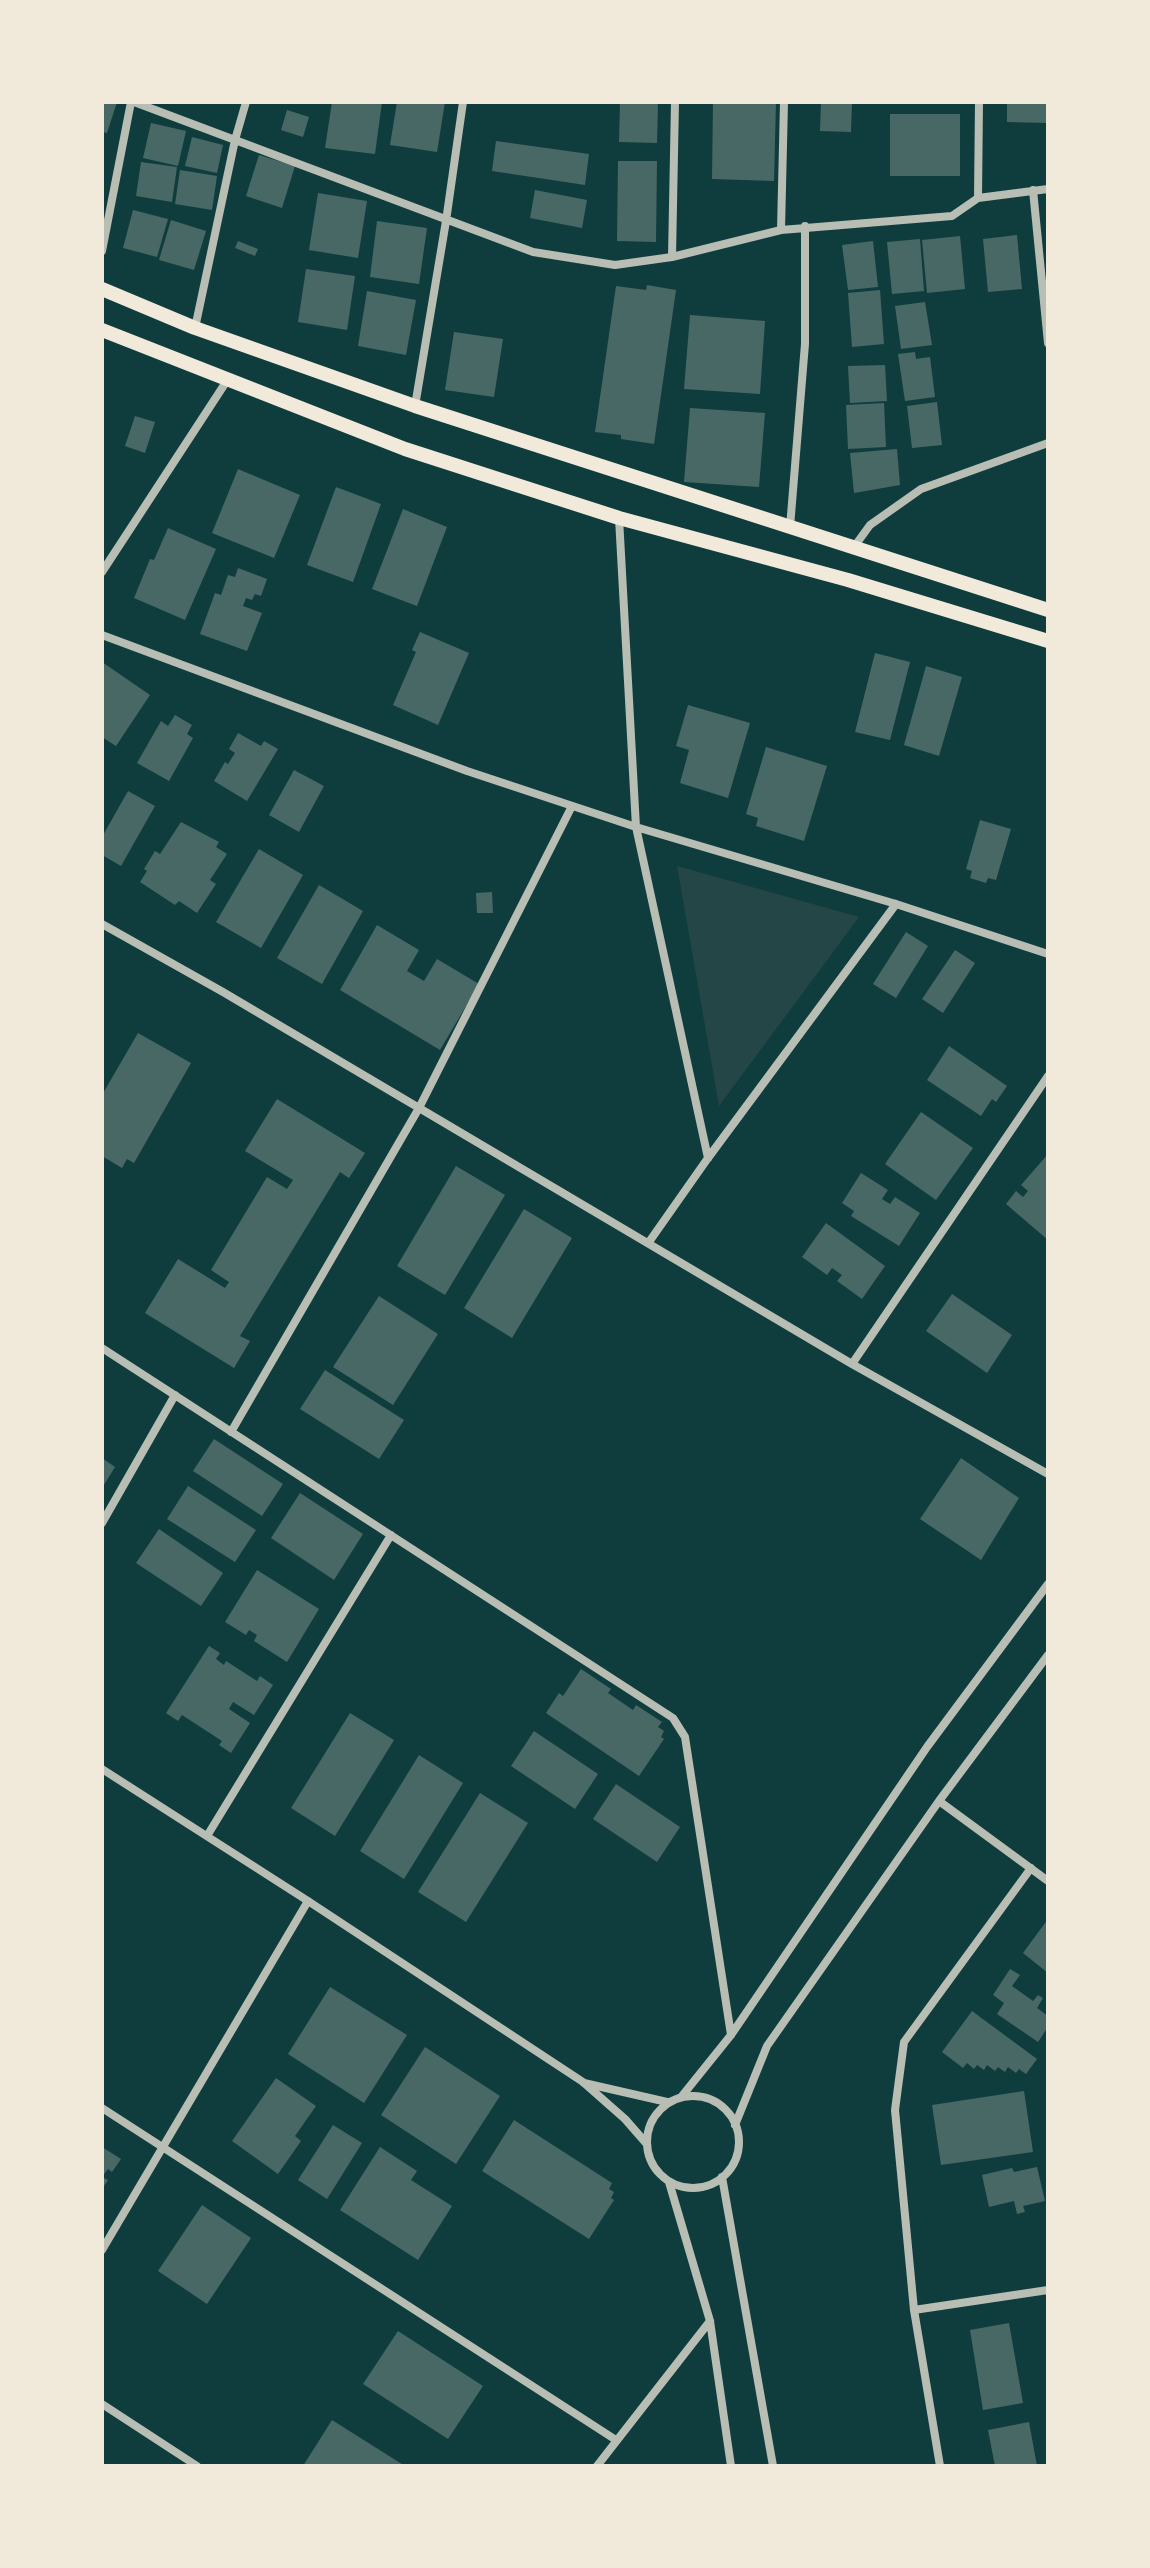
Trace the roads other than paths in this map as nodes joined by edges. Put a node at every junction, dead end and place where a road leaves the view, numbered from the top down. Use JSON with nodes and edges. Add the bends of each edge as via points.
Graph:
{"nodes":[{"id":1,"x":132,"y":102,"type":"edge"},
{"id":2,"x":246,"y":102,"type":"edge"},
{"id":3,"x":463,"y":102,"type":"edge"},
{"id":4,"x":675,"y":102,"type":"edge"},
{"id":5,"x":784,"y":102,"type":"edge"},
{"id":6,"x":979,"y":102,"type":"edge"},
{"id":7,"x":235,"y":140,"type":"junction"},
{"id":8,"x":1048,"y":189,"type":"edge"},
{"id":9,"x":1033,"y":190,"type":"junction"},
{"id":10,"x":978,"y":198,"type":"junction"},
{"id":11,"x":446,"y":221,"type":"junction"},
{"id":12,"x":805,"y":226,"type":"junction"},
{"id":13,"x":781,"y":230,"type":"junction"},
{"id":14,"x":102,"y":251,"type":"edge"},
{"id":15,"x":672,"y":257,"type":"junction"},
{"id":16,"x":102,"y":289,"type":"edge"},
{"id":17,"x":195,"y":328,"type":"junction"},
{"id":18,"x":102,"y":330,"type":"edge"},
{"id":19,"x":1048,"y":343,"type":"edge"},
{"id":20,"x":228,"y":379,"type":"junction"},
{"id":21,"x":415,"y":406,"type":"junction"},
{"id":22,"x":1048,"y":443,"type":"edge"},
{"id":23,"x":619,"y":518,"type":"junction"},
{"id":24,"x":790,"y":528,"type":"junction"},
{"id":25,"x":854,"y":547,"type":"junction"},
{"id":26,"x":102,"y":572,"type":"edge"},
{"id":27,"x":1048,"y":610,"type":"edge"},
{"id":28,"x":102,"y":635,"type":"edge"},
{"id":29,"x":1048,"y":641,"type":"edge"},
{"id":30,"x":572,"y":806,"type":"junction"},
{"id":31,"x":636,"y":827,"type":"junction"},
{"id":32,"x":896,"y":904,"type":"junction"},
{"id":33,"x":102,"y":924,"type":"edge"},
{"id":34,"x":1048,"y":954,"type":"edge"},
{"id":35,"x":1048,"y":1076,"type":"edge"},
{"id":36,"x":419,"y":1108,"type":"junction"},
{"id":37,"x":708,"y":1158,"type":"junction"},
{"id":38,"x":649,"y":1242,"type":"junction"},
{"id":39,"x":102,"y":1348,"type":"edge"},
{"id":40,"x":852,"y":1364,"type":"junction"},
{"id":41,"x":175,"y":1395,"type":"junction"},
{"id":42,"x":231,"y":1432,"type":"junction"},
{"id":43,"x":1048,"y":1474,"type":"edge"},
{"id":44,"x":102,"y":1523,"type":"edge"},
{"id":45,"x":391,"y":1535,"type":"junction"},
{"id":46,"x":1048,"y":1584,"type":"edge"},
{"id":47,"x":1048,"y":1655,"type":"edge"},
{"id":48,"x":102,"y":1769,"type":"edge"},
{"id":49,"x":939,"y":1801,"type":"junction"},
{"id":50,"x":207,"y":1836,"type":"junction"},
{"id":51,"x":1031,"y":1868,"type":"junction"},
{"id":52,"x":1048,"y":1881,"type":"edge"},
{"id":53,"x":308,"y":1901,"type":"junction"},
{"id":54,"x":731,"y":2035,"type":"junction"},
{"id":55,"x":583,"y":2082,"type":"junction"},
{"id":56,"x":682,"y":2096,"type":"junction"},
{"id":57,"x":667,"y":2102,"type":"junction"},
{"id":58,"x":102,"y":2108,"type":"edge"},
{"id":59,"x":735,"y":2125,"type":"junction"},
{"id":60,"x":646,"y":2143,"type":"junction"},
{"id":61,"x":161,"y":2147,"type":"junction"},
{"id":62,"x":722,"y":2177,"type":"junction"},
{"id":63,"x":669,"y":2182,"type":"junction"},
{"id":64,"x":102,"y":2250,"type":"edge"},
{"id":65,"x":1048,"y":2290,"type":"edge"},
{"id":66,"x":914,"y":2310,"type":"junction"},
{"id":67,"x":710,"y":2321,"type":"junction"},
{"id":68,"x":102,"y":2404,"type":"edge"},
{"id":69,"x":616,"y":2440,"type":"junction"},
{"id":70,"x":197,"y":2466,"type":"edge"},
{"id":71,"x":597,"y":2466,"type":"edge"},
{"id":72,"x":731,"y":2466,"type":"edge"},
{"id":73,"x":773,"y":2466,"type":"edge"},
{"id":74,"x":940,"y":2466,"type":"edge"}],
"edges":[{"from":1,"to":7,"type":"street"},
{"from":1,"to":14,"type":"street"},
{"from":2,"to":7,"type":"street"},
{"from":3,"to":11,"type":"street"},
{"from":4,"to":15,"type":"street"},
{"from":5,"to":13,"type":"street"},
{"from":6,"to":10,"type":"street"},
{"from":7,"to":11,"type":"street"},
{"from":7,"to":17,"type":"street"},
{"from":8,"to":9,"type":"street"},
{"from":9,"to":10,"type":"street"},
{"from":9,"to":19,"type":"street"},
{"from":10,"to":12,"type":"street","via":[[952,216]]},
{"from":11,"to":15,"type":"street","via":[[533,252],[615,265]]},
{"from":11,"to":21,"type":"street"},
{"from":12,"to":13,"type":"street"},
{"from":12,"to":24,"type":"street","via":[[805,344]]},
{"from":13,"to":15,"type":"street"},
{"from":16,"to":17,"type":"main road"},
{"from":17,"to":21,"type":"main road"},
{"from":18,"to":20,"type":"main road"},
{"from":20,"to":23,"type":"main road","via":[[405,449]]},
{"from":20,"to":26,"type":"street"},
{"from":21,"to":24,"type":"main road"},
{"from":22,"to":25,"type":"street","via":[[921,489],[870,525]]},
{"from":23,"to":29,"type":"main road"},
{"from":23,"to":31,"type":"street"},
{"from":24,"to":25,"type":"main road"},
{"from":25,"to":27,"type":"main road"},
{"from":28,"to":30,"type":"street"},
{"from":30,"to":31,"type":"street"},
{"from":30,"to":36,"type":"street"},
{"from":31,"to":32,"type":"street"},
{"from":31,"to":37,"type":"street"},
{"from":32,"to":34,"type":"street"},
{"from":32,"to":37,"type":"street"},
{"from":33,"to":36,"type":"street"},
{"from":35,"to":40,"type":"street"},
{"from":36,"to":38,"type":"street"},
{"from":36,"to":42,"type":"street"},
{"from":37,"to":38,"type":"street"},
{"from":38,"to":40,"type":"street"},
{"from":39,"to":41,"type":"street"},
{"from":40,"to":43,"type":"street"},
{"from":41,"to":42,"type":"street"},
{"from":41,"to":44,"type":"street"},
{"from":42,"to":45,"type":"street"},
{"from":45,"to":50,"type":"street"},
{"from":45,"to":54,"type":"street","via":[[673,1718],[685,1737]]},
{"from":46,"to":54,"type":"street","via":[[927,1747]]},
{"from":47,"to":49,"type":"street"},
{"from":48,"to":50,"type":"street"},
{"from":49,"to":51,"type":"street"},
{"from":49,"to":59,"type":"street","via":[[767,2046]]},
{"from":50,"to":53,"type":"street"},
{"from":51,"to":52,"type":"street"},
{"from":51,"to":66,"type":"street","via":[[904,2042],[895,2110]]},
{"from":53,"to":55,"type":"street"},
{"from":53,"to":61,"type":"street"},
{"from":54,"to":56,"type":"street"},
{"from":55,"to":57,"type":"street"},
{"from":55,"to":60,"type":"street"},
{"from":56,"to":57,"type":"street"},
{"from":56,"to":59,"type":"street","via":[[711,2099]]},
{"from":57,"to":60,"type":"street","via":[[648,2127]]},
{"from":58,"to":61,"type":"street"},
{"from":59,"to":62,"type":"street","via":[[739,2147]]},
{"from":60,"to":63,"type":"street","via":[[657,2172]]},
{"from":61,"to":64,"type":"street"},
{"from":61,"to":69,"type":"street"},
{"from":62,"to":63,"type":"street","via":[[700,2188]]},
{"from":62,"to":73,"type":"street"},
{"from":63,"to":67,"type":"street"},
{"from":65,"to":66,"type":"street"},
{"from":66,"to":74,"type":"street"},
{"from":67,"to":69,"type":"street"},
{"from":67,"to":72,"type":"street"},
{"from":68,"to":70,"type":"street"},
{"from":69,"to":71,"type":"street"}]}
